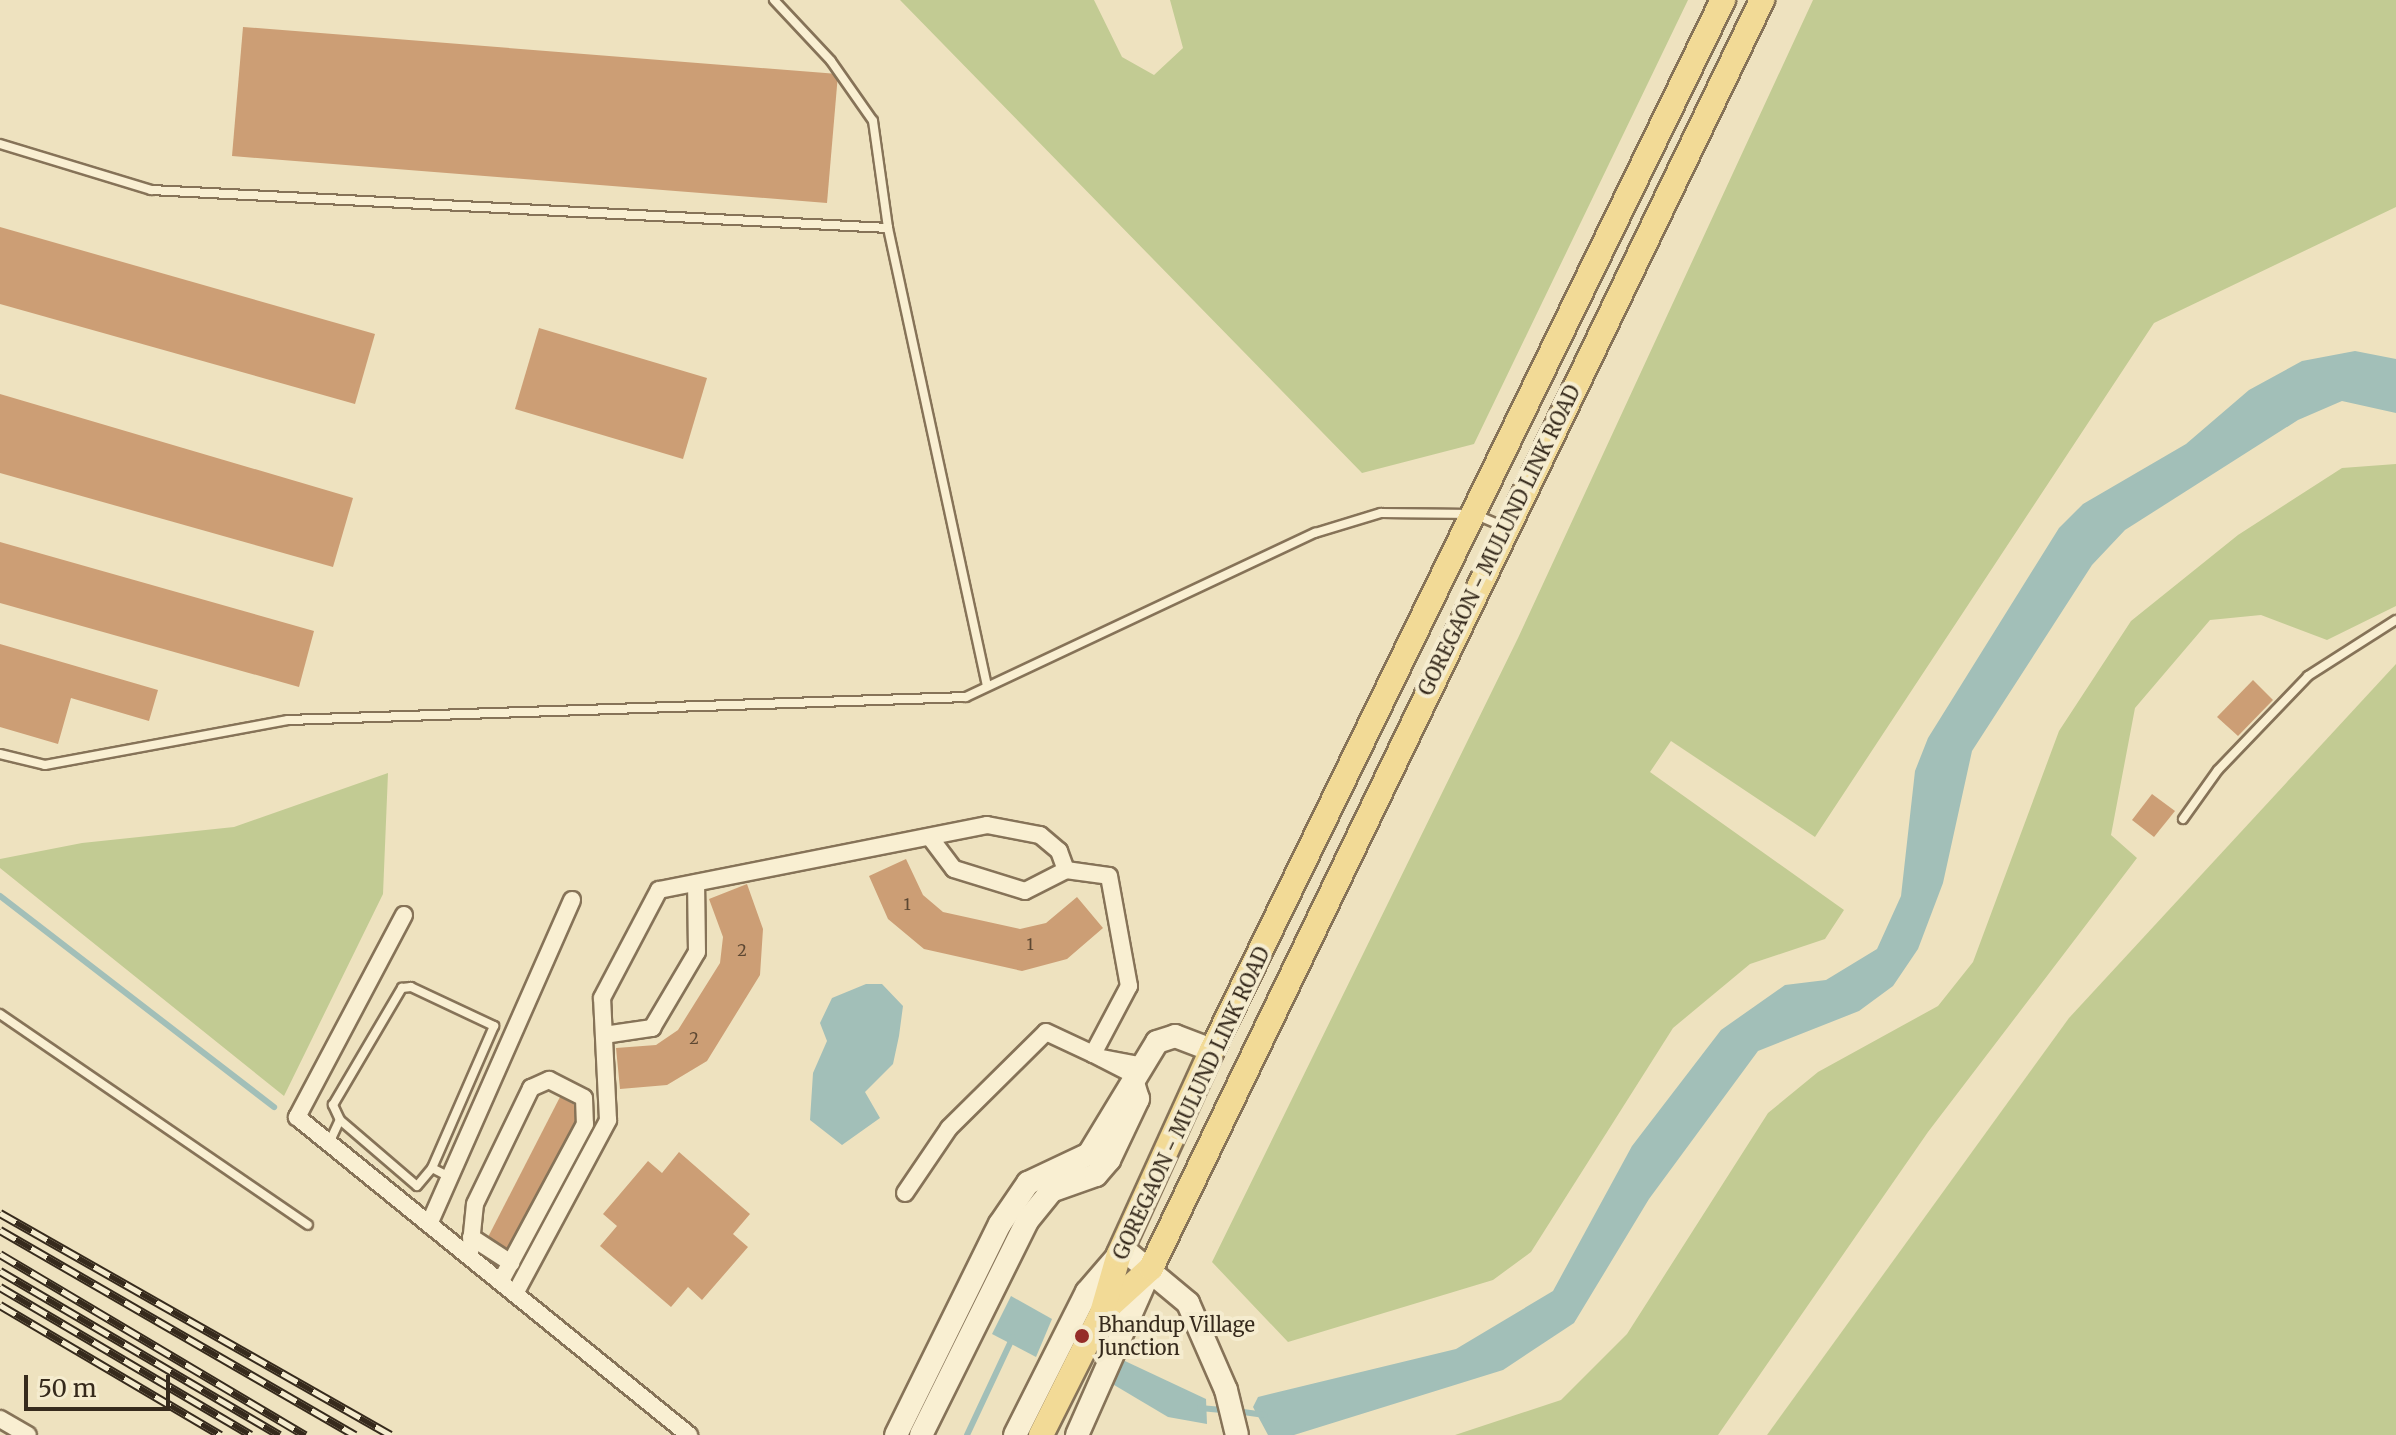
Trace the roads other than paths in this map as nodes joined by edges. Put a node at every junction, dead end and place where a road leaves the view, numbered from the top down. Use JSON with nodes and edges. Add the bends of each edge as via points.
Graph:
{"nodes":[{"id":1,"x":774,"y":0,"type":"edge"},
{"id":2,"x":1723,"y":0,"type":"edge"},
{"id":3,"x":1762,"y":0,"type":"edge"},
{"id":4,"x":0,"y":144,"type":"edge"},
{"id":5,"x":888,"y":228,"type":"junction"},
{"id":6,"x":1474,"y":514,"type":"junction"},
{"id":7,"x":1504,"y":527,"type":"junction"},
{"id":8,"x":2396,"y":620,"type":"edge"},
{"id":9,"x":987,"y":685,"type":"junction"},
{"id":10,"x":0,"y":754,"type":"edge"},
{"id":11,"x":2183,"y":819,"type":"dead end"},
{"id":12,"x":932,"y":840,"type":"junction"},
{"id":13,"x":1066,"y":870,"type":"junction"},
{"id":14,"x":696,"y":883,"type":"junction"},
{"id":15,"x":572,"y":900,"type":"dead end"},
{"id":16,"x":404,"y":915,"type":"dead end"},
{"id":17,"x":0,"y":1014,"type":"edge"},
{"id":18,"x":604,"y":1035,"type":"junction"},
{"id":19,"x":483,"y":1050,"type":"junction"},
{"id":20,"x":1212,"y":1050,"type":"junction"},
{"id":21,"x":1098,"y":1056,"type":"junction"},
{"id":22,"x":502,"y":1059,"type":"junction"},
{"id":23,"x":1139,"y":1077,"type":"junction"},
{"id":24,"x":340,"y":1120,"type":"junction"},
{"id":25,"x":330,"y":1141,"type":"junction"},
{"id":26,"x":432,"y":1168,"type":"junction"},
{"id":27,"x":450,"y":1177,"type":"junction"},
{"id":28,"x":905,"y":1193,"type":"dead end"},
{"id":29,"x":1018,"y":1215,"type":"junction"},
{"id":30,"x":430,"y":1222,"type":"junction"},
{"id":31,"x":308,"y":1225,"type":"dead end"},
{"id":32,"x":470,"y":1245,"type":"junction"},
{"id":33,"x":1121,"y":1251,"type":"junction"},
{"id":34,"x":511,"y":1263,"type":"junction"},
{"id":35,"x":1151,"y":1268,"type":"junction"},
{"id":36,"x":502,"y":1279,"type":"junction"},
{"id":37,"x":517,"y":1290,"type":"junction"},
{"id":38,"x":1098,"y":1320,"type":"junction"},
{"id":39,"x":1058,"y":1374,"type":"junction"},
{"id":40,"x":0,"y":1419,"type":"edge"},
{"id":41,"x":28,"y":1435,"type":"edge"},
{"id":42,"x":689,"y":1435,"type":"edge"},
{"id":43,"x":896,"y":1435,"type":"edge"},
{"id":44,"x":921,"y":1435,"type":"edge"},
{"id":45,"x":1015,"y":1435,"type":"edge"},
{"id":46,"x":1041,"y":1435,"type":"edge"},
{"id":47,"x":1077,"y":1435,"type":"edge"},
{"id":48,"x":1237,"y":1435,"type":"edge"}],
"edges":[{"from":1,"to":5,"type":"lane","via":[[831,61],[873,121]]},
{"from":2,"to":6,"type":"main road","name":"GOREGAON - MULUND LINK ROAD"},
{"from":3,"to":7,"type":"main road","name":"GOREGAON - MULUND LINK ROAD"},
{"from":4,"to":5,"type":"lane","via":[[151,190]]},
{"from":5,"to":9,"type":"lane"},
{"from":6,"to":7,"type":"lane"},
{"from":6,"to":9,"type":"lane","via":[[1381,513],[1315,533]]},
{"from":6,"to":20,"type":"main road","name":"GOREGAON - MULUND LINK ROAD"},
{"from":7,"to":35,"type":"main road","name":"GOREGAON - MULUND LINK ROAD"},
{"from":8,"to":11,"type":"lane","via":[[2308,676],[2218,770]]},
{"from":9,"to":10,"type":"lane","via":[[966,697],[288,720],[45,765]]},
{"from":12,"to":13,"type":"street","via":[[953,829],[1012,828],[1040,835],[1059,851]]},
{"from":12,"to":13,"type":"street","via":[[954,869],[974,880],[1025,891]]},
{"from":12,"to":14,"type":"street"},
{"from":13,"to":21,"type":"street","via":[[1109,876],[1129,986]]},
{"from":14,"to":18,"type":"street","via":[[659,890],[602,998]]},
{"from":14,"to":18,"type":"street","via":[[697,952],[652,1028]]},
{"from":15,"to":22,"type":"street"},
{"from":16,"to":25,"type":"street","via":[[297,1106],[297,1117]]},
{"from":17,"to":31,"type":"lane"},
{"from":18,"to":37,"type":"street","via":[[608,1120]]},
{"from":19,"to":22,"type":"lane"},
{"from":19,"to":24,"type":"lane","via":[[490,1019],[402,988],[333,1105]]},
{"from":19,"to":26,"type":"lane"},
{"from":20,"to":23,"type":"street","via":[[1166,1036]]},
{"from":20,"to":33,"type":"main road","name":"GOREGAON - MULUND LINK ROAD"},
{"from":21,"to":23,"type":"street"},
{"from":21,"to":28,"type":"street","via":[[1046,1032],[949,1128]]},
{"from":22,"to":27,"type":"street"},
{"from":23,"to":29,"type":"street","via":[[1087,1169],[1043,1183]]},
{"from":24,"to":25,"type":"lane"},
{"from":24,"to":26,"type":"lane","via":[[417,1186]]},
{"from":25,"to":30,"type":"street"},
{"from":26,"to":27,"type":"lane"},
{"from":27,"to":30,"type":"street"},
{"from":29,"to":43,"type":"street"},
{"from":29,"to":44,"type":"street"},
{"from":30,"to":32,"type":"street"},
{"from":32,"to":34,"type":"street"},
{"from":32,"to":34,"type":"street","via":[[484,1179],[531,1088],[549,1080],[584,1098],[585,1124]]},
{"from":32,"to":36,"type":"street"},
{"from":33,"to":35,"type":"street"},
{"from":33,"to":38,"type":"main road","name":"GOREGAON - MULUND LINK ROAD"},
{"from":33,"to":39,"type":"street","via":[[1069,1328]]},
{"from":34,"to":36,"type":"street"},
{"from":35,"to":38,"type":"main road","name":"GOREGAON - MULUND LINK ROAD"},
{"from":35,"to":47,"type":"street","via":[[1124,1341]]},
{"from":35,"to":48,"type":"street","via":[[1188,1303],[1226,1390]]},
{"from":36,"to":37,"type":"street"},
{"from":37,"to":42,"type":"street"},
{"from":38,"to":39,"type":"main road"},
{"from":39,"to":45,"type":"street"},
{"from":39,"to":46,"type":"main road"},
{"from":40,"to":41,"type":"street"}]}
